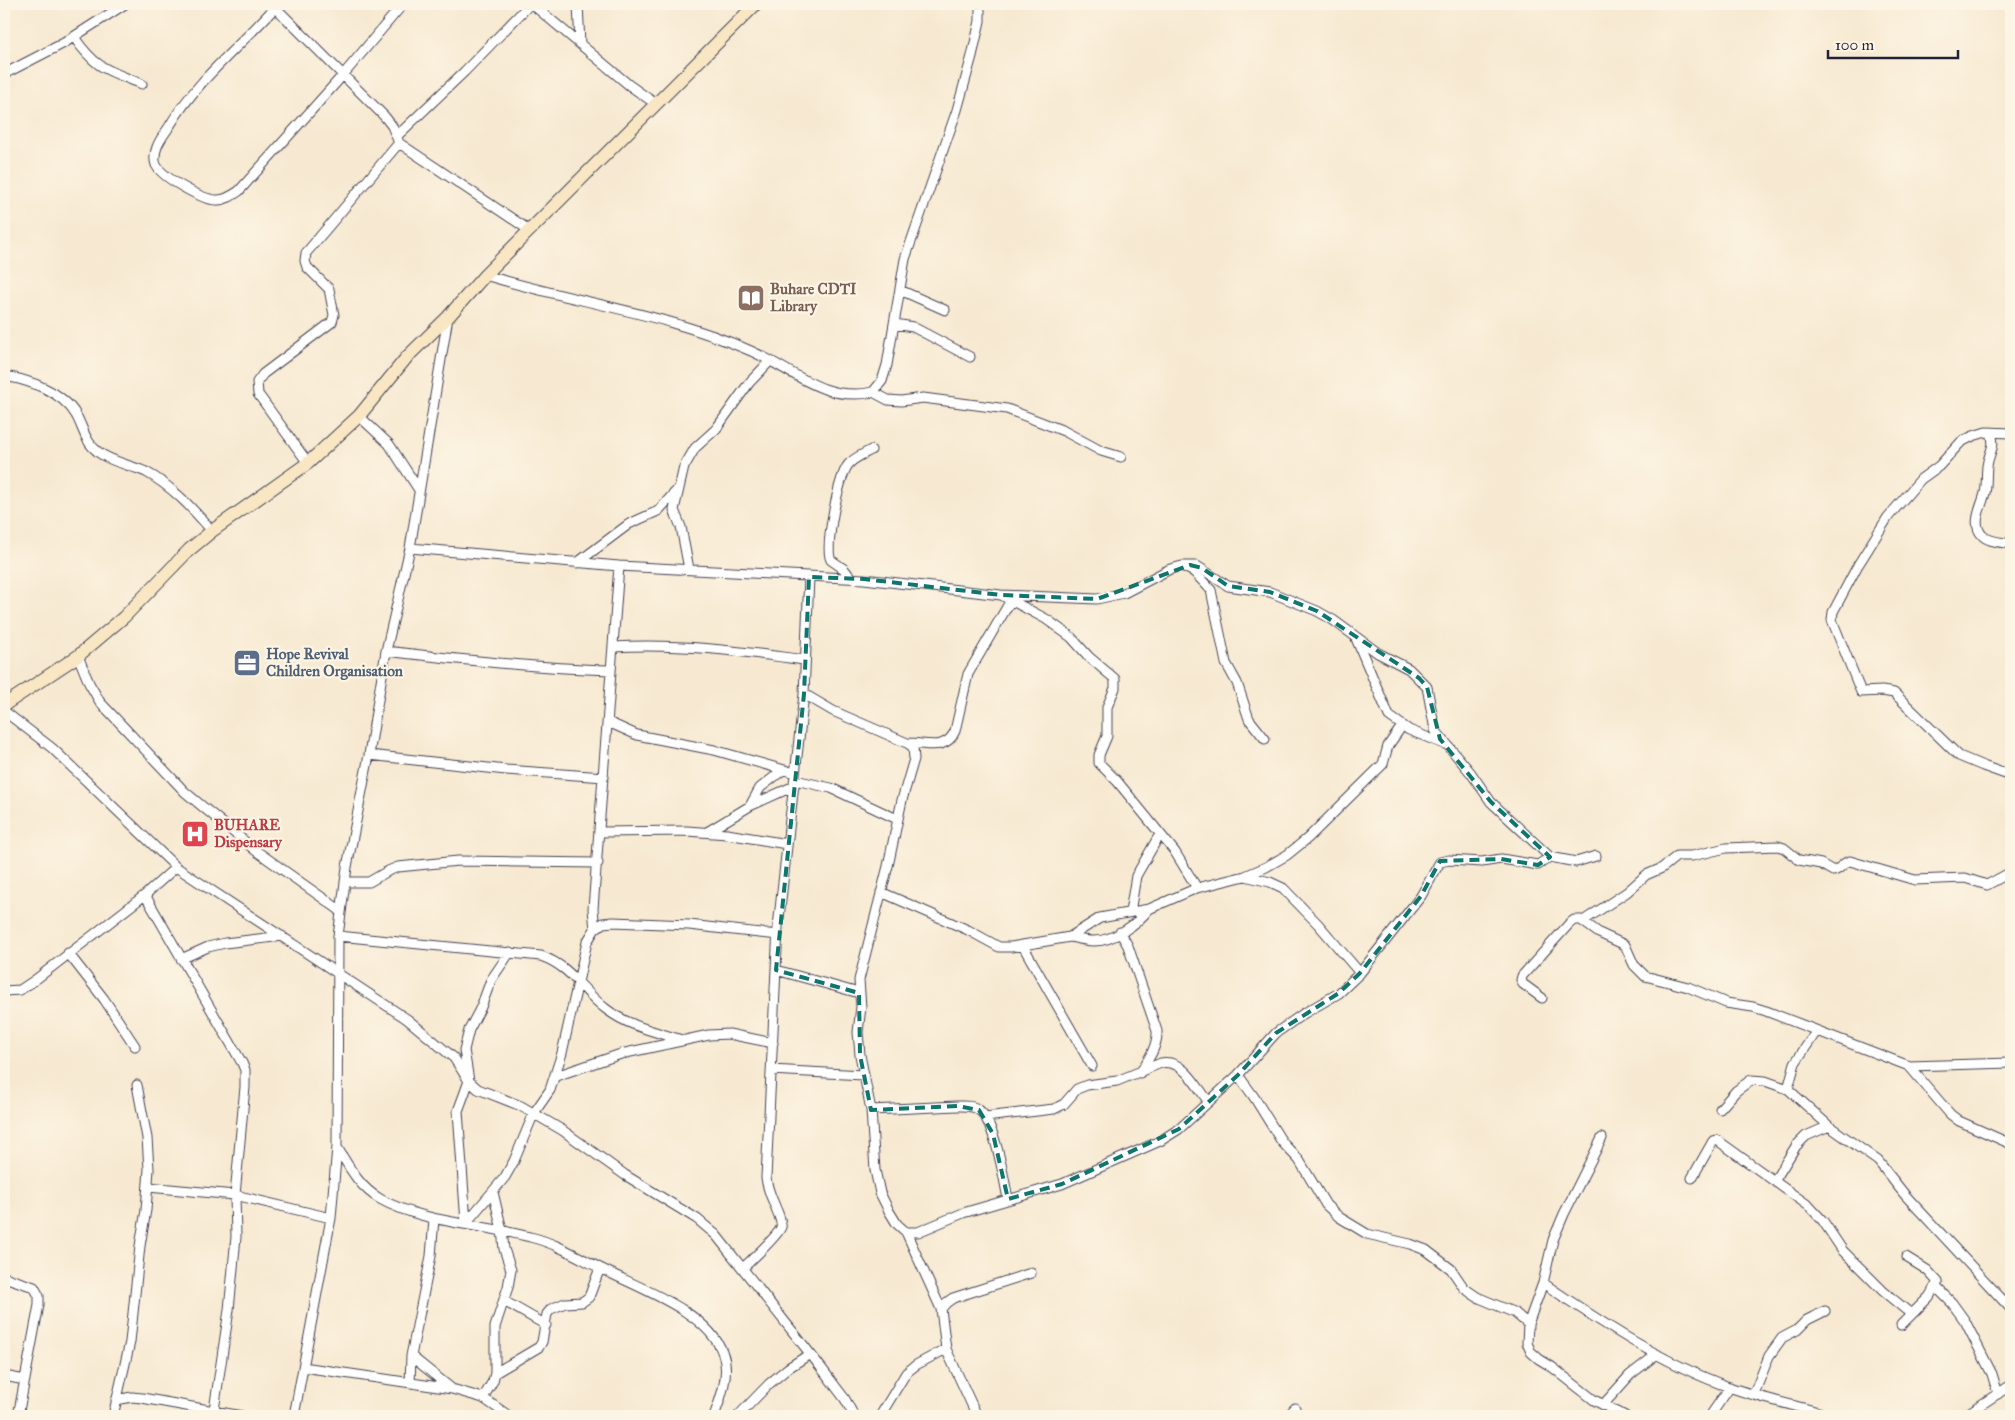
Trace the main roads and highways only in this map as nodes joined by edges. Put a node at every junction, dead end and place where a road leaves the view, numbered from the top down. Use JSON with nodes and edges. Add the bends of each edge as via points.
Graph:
{"nodes":[{"id":1,"x":756,"y":4,"type":"edge"},
{"id":2,"x":4,"y":705,"type":"edge"}],
"edges":[{"from":1,"to":2,"type":"main road","via":[[485,275],[407,357],[358,416],[308,463],[189,550],[124,617],[78,656]]}]}
